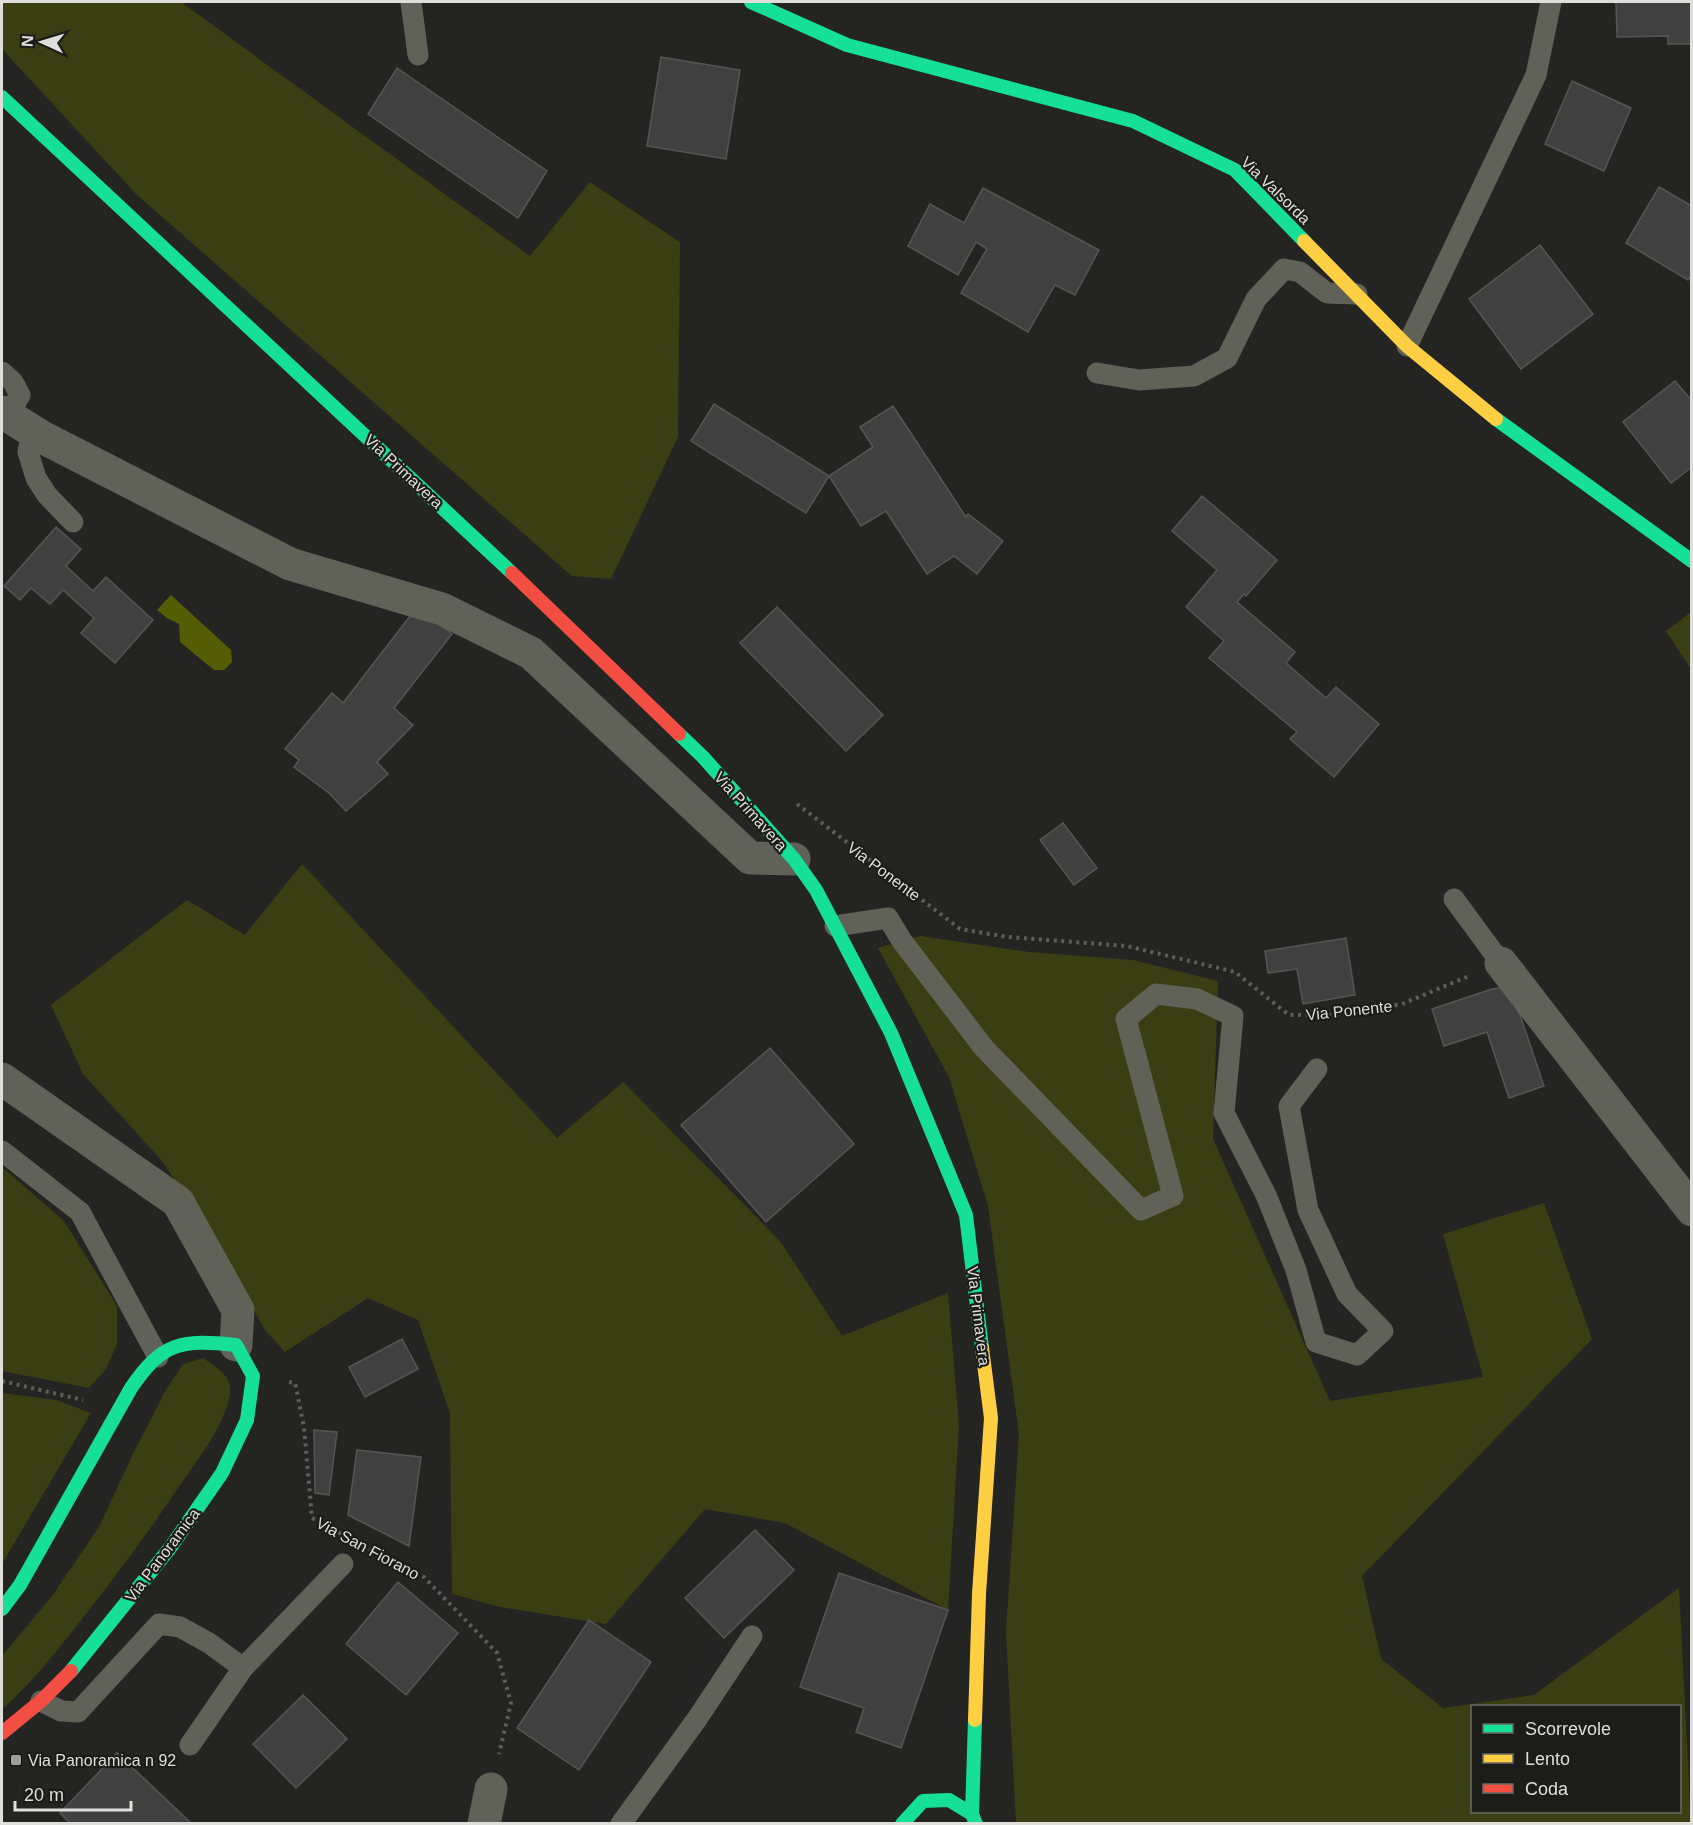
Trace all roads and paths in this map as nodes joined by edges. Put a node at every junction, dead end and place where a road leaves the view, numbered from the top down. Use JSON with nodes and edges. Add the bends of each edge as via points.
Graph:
{"nodes":[{"id":1,"x":411,"y":2,"type":"edge"},
{"id":2,"x":751,"y":2,"type":"edge"},
{"id":3,"x":1551,"y":2,"type":"edge"},
{"id":4,"x":418,"y":55,"type":"dead end"},
{"id":5,"x":2,"y":97,"type":"edge"},
{"id":6,"x":1357,"y":294,"type":"junction"},
{"id":7,"x":1407,"y":346,"type":"junction"},
{"id":8,"x":2,"y":372,"type":"edge"},
{"id":9,"x":1097,"y":373,"type":"dead end"},
{"id":10,"x":14,"y":420,"type":"edge"},
{"id":11,"x":74,"y":522,"type":"dead end"},
{"id":12,"x":1692,"y":561,"type":"edge"},
{"id":13,"x":824,"y":825,"type":"dead end"},
{"id":14,"x":794,"y":859,"type":"junction"},
{"id":15,"x":1454,"y":899,"type":"dead end"},
{"id":16,"x":835,"y":926,"type":"junction"},
{"id":17,"x":1501,"y":963,"type":"junction"},
{"id":18,"x":1317,"y":1069,"type":"dead end"},
{"id":19,"x":2,"y":1079,"type":"edge"},
{"id":20,"x":2,"y":1151,"type":"edge"},
{"id":21,"x":1692,"y":1210,"type":"edge"},
{"id":22,"x":237,"y":1345,"type":"junction"},
{"id":23,"x":158,"y":1357,"type":"junction"},
{"id":24,"x":2,"y":1381,"type":"edge"},
{"id":25,"x":295,"y":1383,"type":"dead end"},
{"id":26,"x":89,"y":1402,"type":"dead end"},
{"id":27,"x":349,"y":1538,"type":"dead end"},
{"id":28,"x":368,"y":1548,"type":"dead end"},
{"id":29,"x":343,"y":1564,"type":"dead end"},
{"id":30,"x":2,"y":1609,"type":"edge"},
{"id":31,"x":752,"y":1636,"type":"dead end"},
{"id":32,"x":243,"y":1668,"type":"junction"},
{"id":33,"x":41,"y":1701,"type":"junction"},
{"id":34,"x":2,"y":1733,"type":"edge"},
{"id":35,"x":190,"y":1745,"type":"dead end"},
{"id":36,"x":491,"y":1789,"type":"joint"},
{"id":37,"x":974,"y":1819,"type":"edge"},
{"id":38,"x":484,"y":1824,"type":"edge"},
{"id":39,"x":621,"y":1824,"type":"edge"},
{"id":40,"x":902,"y":1824,"type":"edge"}],
"edges":[{"from":1,"to":4,"type":"lane"},
{"from":2,"to":6,"type":"street","name":"Via Valsorda","via":[[847,45],[1133,121],[1215,160],[1235,170]]},
{"from":3,"to":7,"type":"lane","via":[[1536,75]]},
{"from":5,"to":14,"type":"street","name":"Via Primavera","via":[[562,619],[703,757]]},
{"from":6,"to":7,"type":"street","name":"Via Valsorda"},
{"from":6,"to":9,"type":"lane","via":[[1327,293],[1300,272],[1284,269],[1256,298],[1227,358],[1194,376],[1139,381]]},
{"from":7,"to":12,"type":"street","name":"Via Valsorda","via":[[1478,406]]},
{"from":8,"to":10,"type":"lane","via":[[20,396]]},
{"from":10,"to":11,"type":"lane","via":[[36,478],[46,495]]},
{"from":10,"to":14,"type":"street","name":"Via Primavera","via":[[290,564],[442,609],[531,653],[750,858]]},
{"from":13,"to":17,"type":"path","name":"Via Ponente","via":[[960,929],[1008,937],[1127,946],[1235,972],[1289,1015],[1335,1015],[1402,1004]]},
{"from":14,"to":16,"type":"street","name":"Via Primavera"},
{"from":15,"to":17,"type":"lane"},
{"from":16,"to":18,"type":"lane","via":[[888,918],[984,1048],[1141,1210],[1173,1196],[1126,1019],[1156,994],[1197,999],[1233,1016],[1224,1113],[1266,1195],[1296,1270],[1316,1342],[1357,1355],[1383,1332],[1347,1294],[1308,1210],[1288,1106]]},
{"from":16,"to":37,"type":"street","name":"Via Primavera","via":[[891,1033],[966,1215],[991,1418],[979,1594]]},
{"from":17,"to":21,"type":"street"},
{"from":19,"to":22,"type":"street","name":"Via Panoramica","via":[[178,1202],[238,1310]]},
{"from":20,"to":23,"type":"lane","via":[[80,1212]]},
{"from":22,"to":23,"type":"street","via":[[201,1340],[171,1348]]},
{"from":22,"to":33,"type":"street","name":"Via Panoramica","via":[[253,1376],[247,1420],[222,1473],[170,1548],[71,1671]]},
{"from":23,"to":30,"type":"street","via":[[131,1388],[20,1585]]},
{"from":24,"to":26,"type":"path"},
{"from":25,"to":27,"type":"path","name":"Via San Fiorano","via":[[304,1427],[312,1518]]},
{"from":28,"to":36,"type":"path","name":"Via San Fiorano","via":[[424,1577],[497,1653],[511,1702]]},
{"from":29,"to":32,"type":"lane"},
{"from":31,"to":39,"type":"lane"},
{"from":32,"to":33,"type":"lane","via":[[180,1627],[159,1624],[78,1712],[61,1711]]},
{"from":32,"to":35,"type":"lane"},
{"from":33,"to":34,"type":"street","name":"Via Panoramica"},
{"from":36,"to":38,"type":"street"},
{"from":37,"to":40,"type":"street","via":[[949,1800],[923,1801]]}]}
